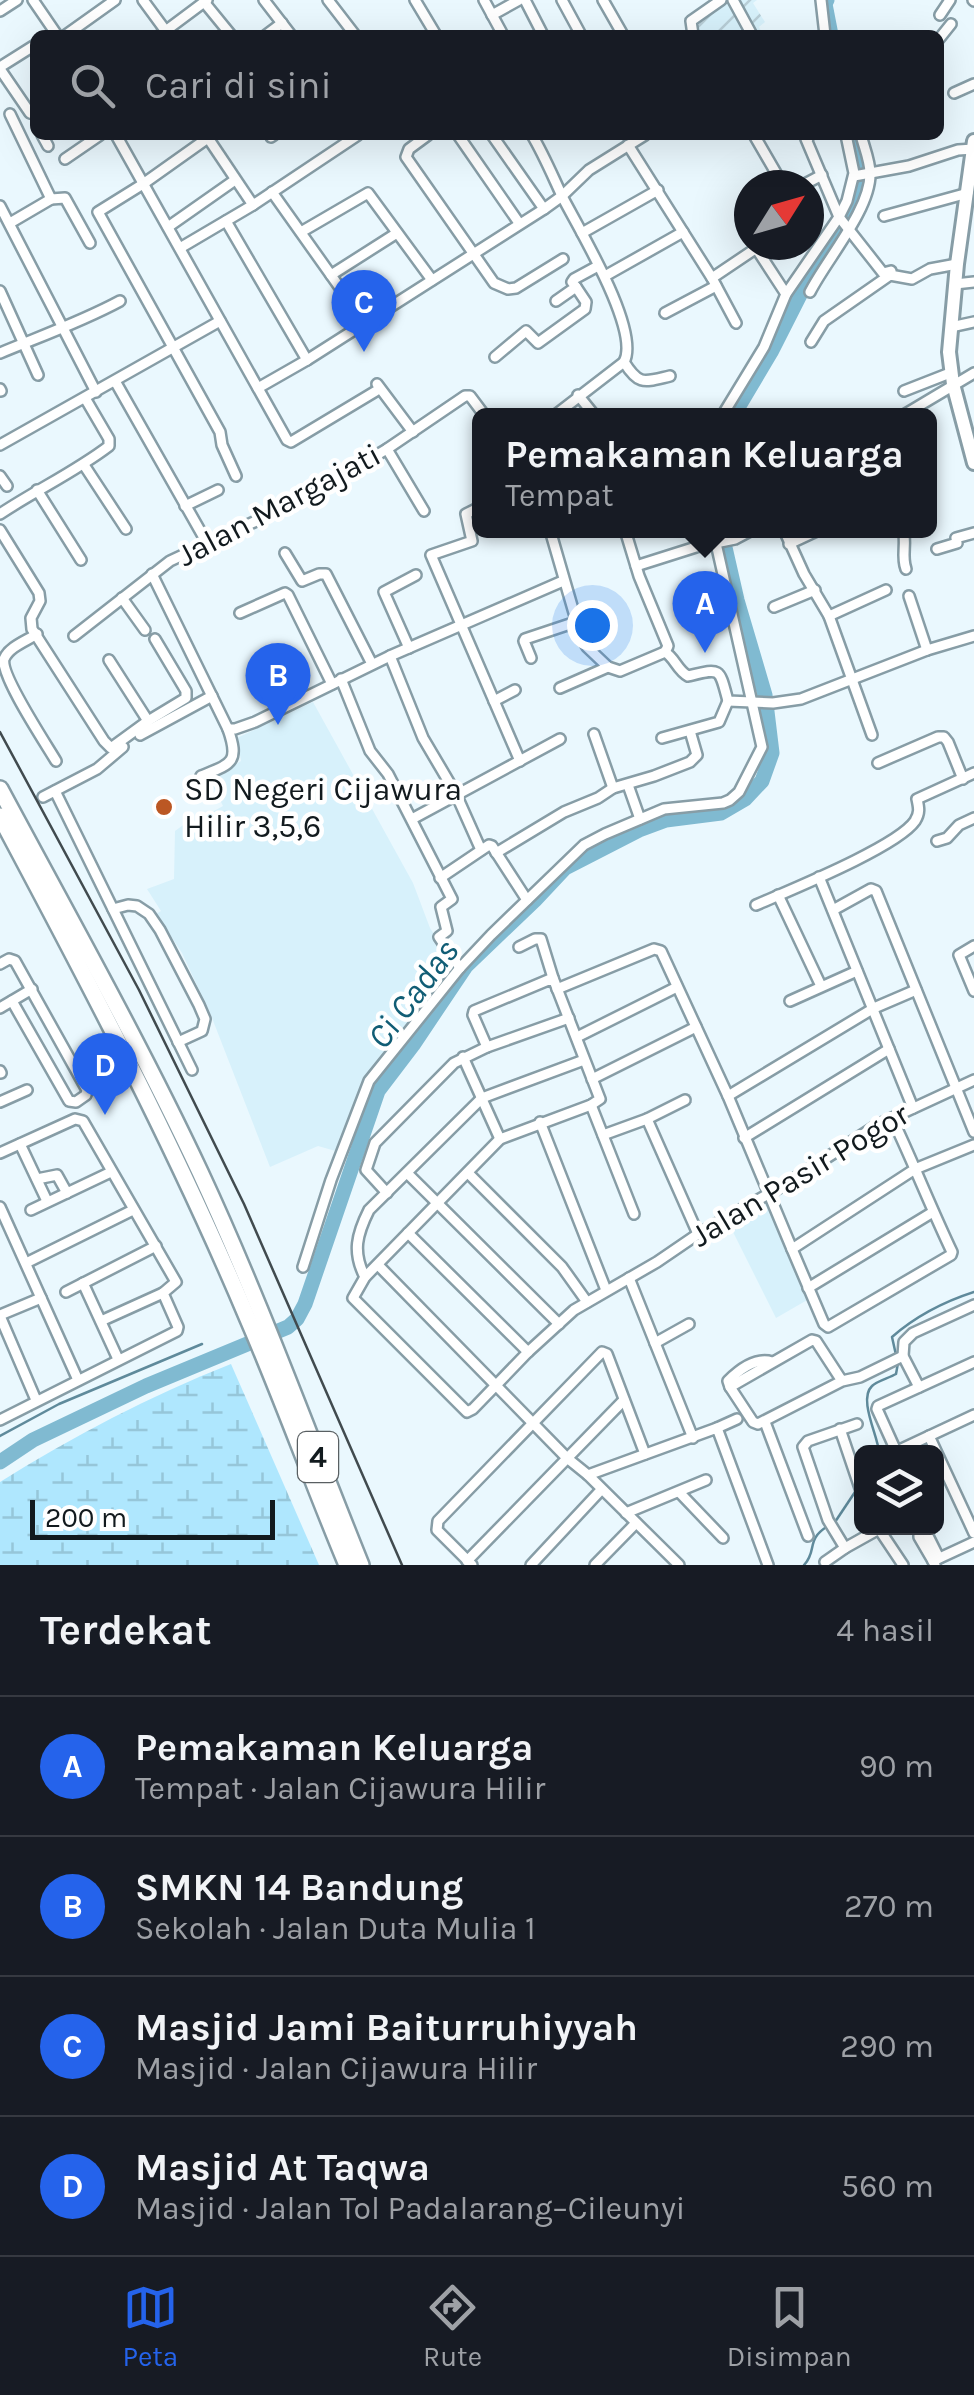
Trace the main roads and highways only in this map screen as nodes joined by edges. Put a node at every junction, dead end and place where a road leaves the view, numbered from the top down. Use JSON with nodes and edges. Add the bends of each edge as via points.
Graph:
{"nodes":[{"id":1,"x":974,"y":141,"type":"edge"},
{"id":2,"x":973,"y":153,"type":"edge"},
{"id":3,"x":974,"y":463,"type":"edge"},
{"id":4,"x":0,"y":789,"type":"edge"},
{"id":5,"x":0,"y":816,"type":"edge"},
{"id":6,"x":255,"y":1317,"type":"junction"},
{"id":7,"x":269,"y":1351,"type":"junction"},
{"id":8,"x":347,"y":1565,"type":"edge"},
{"id":9,"x":361,"y":1565,"type":"edge"}],
"edges":[{"from":1,"to":2,"type":"main road"},
{"from":2,"to":3,"type":"main road","via":[[951,327],[952,379]]},
{"from":4,"to":6,"type":"highway","number":"4","via":[[199,1171]]},
{"from":5,"to":6,"type":"highway","number":"4"},
{"from":6,"to":7,"type":"highway","number":"4"},
{"from":7,"to":8,"type":"highway","number":"4"},
{"from":7,"to":9,"type":"highway","number":"4"}]}
